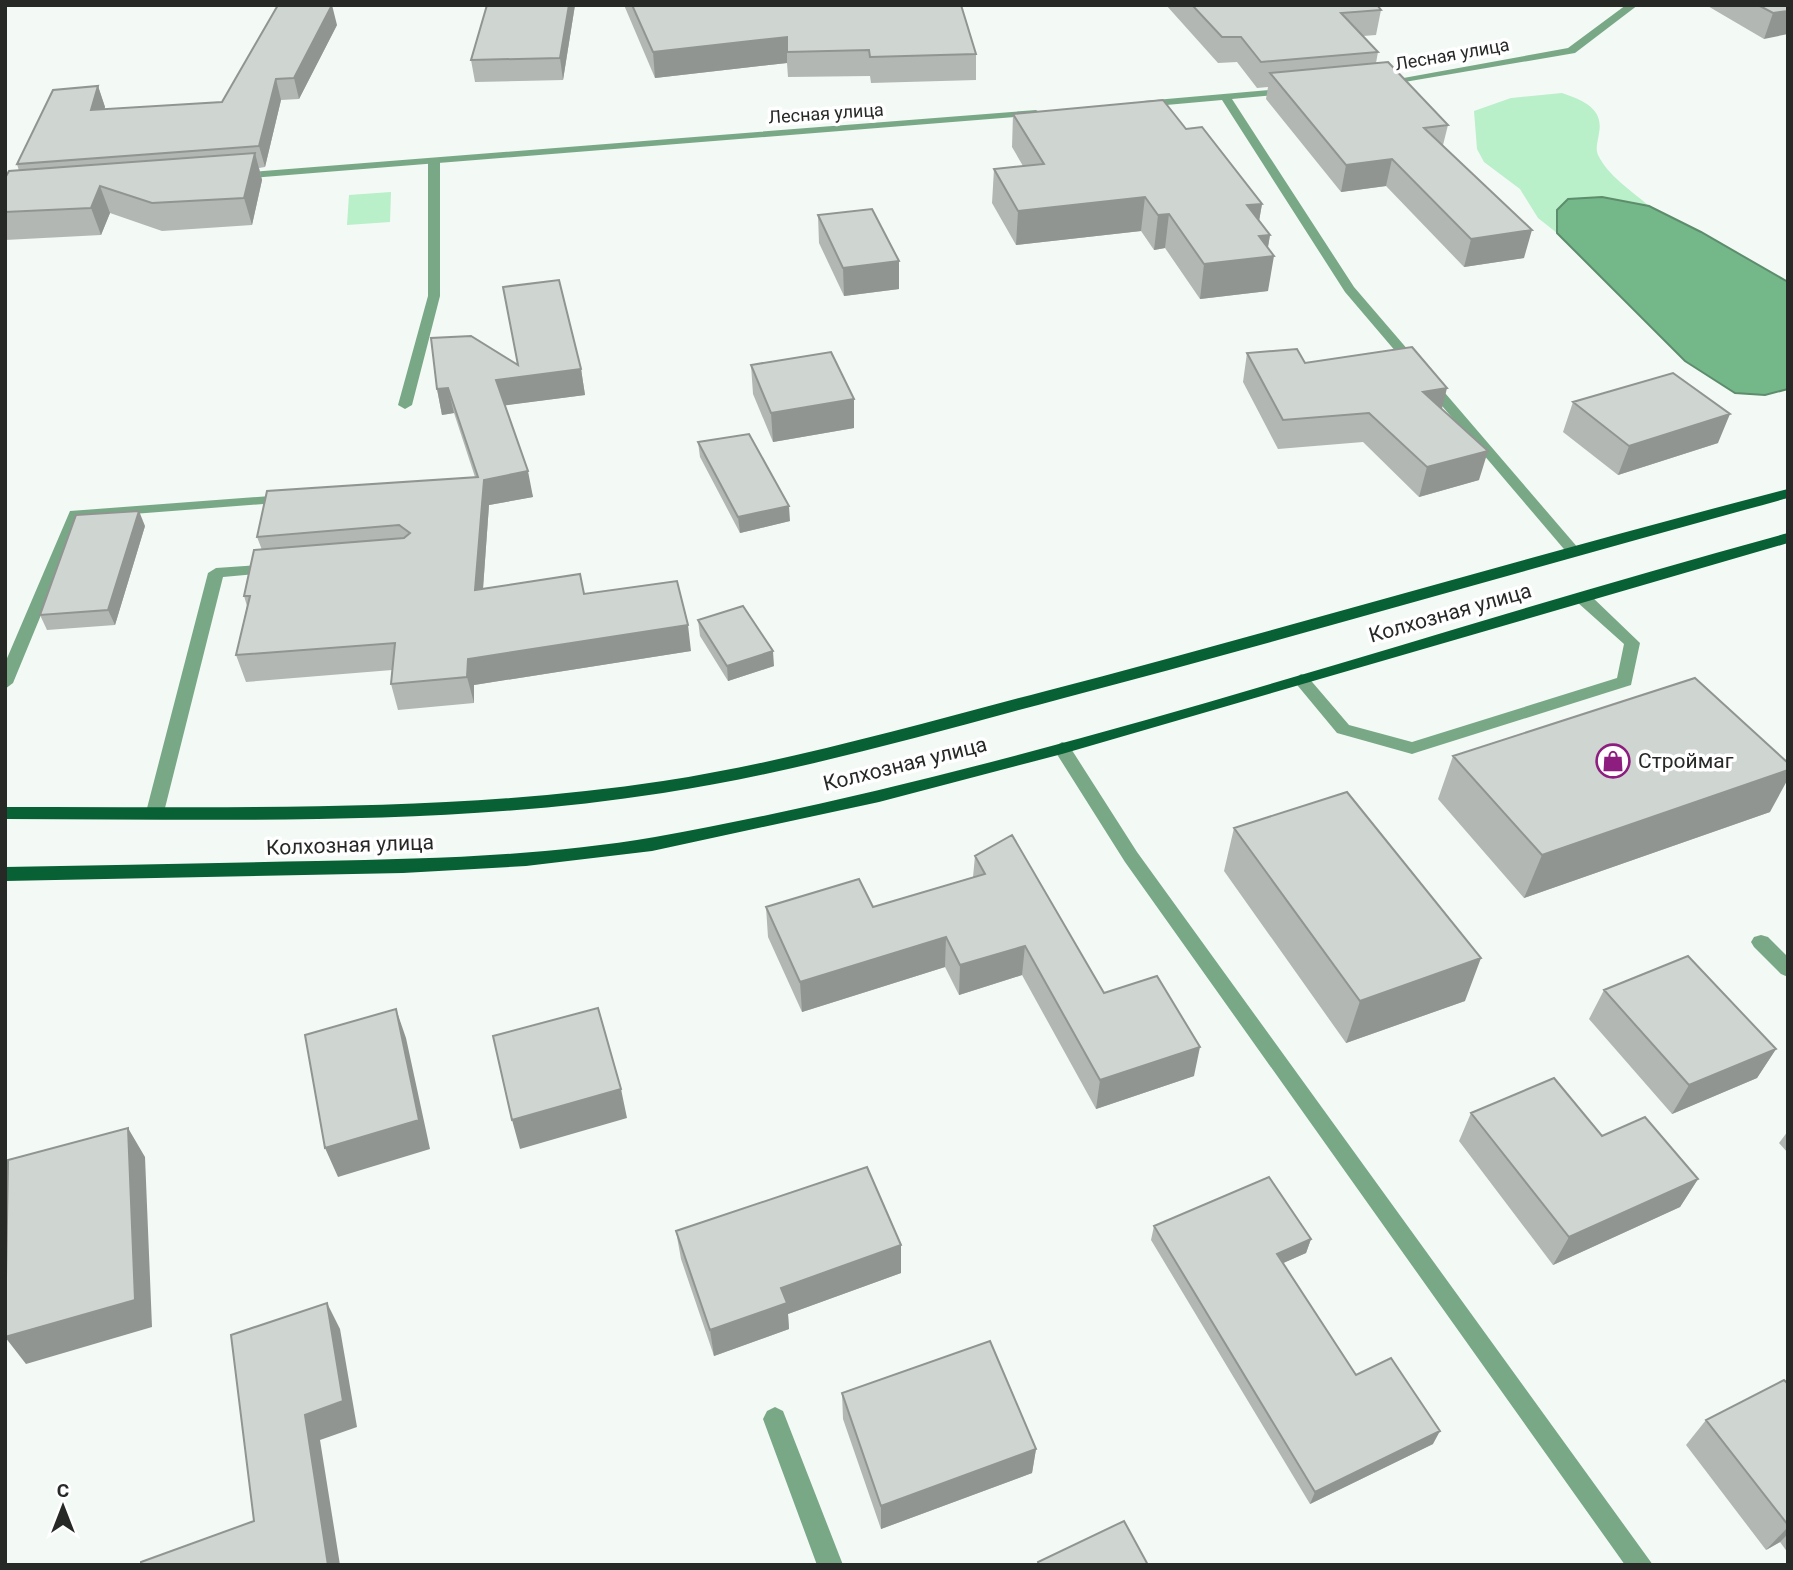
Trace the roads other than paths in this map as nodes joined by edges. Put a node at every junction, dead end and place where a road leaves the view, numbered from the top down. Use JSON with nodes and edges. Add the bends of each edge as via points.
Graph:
{"nodes":[{"id":1,"x":1633,"y":5,"type":"edge"},
{"id":2,"x":1370,"y":84,"type":"edge"},
{"id":3,"x":1304,"y":90,"type":"edge"},
{"id":4,"x":1225,"y":97,"type":"junction"},
{"id":5,"x":1127,"y":106,"type":"edge"},
{"id":6,"x":1044,"y":113,"type":"edge"},
{"id":7,"x":434,"y":161,"type":"junction"},
{"id":8,"x":226,"y":177,"type":"edge"},
{"id":9,"x":405,"y":405,"type":"dead end"},
{"id":10,"x":1788,"y":494,"type":"edge"},
{"id":11,"x":271,"y":500,"type":"edge"},
{"id":12,"x":1788,"y":538,"type":"edge"},
{"id":13,"x":1574,"y":552,"type":"junction"},
{"id":14,"x":284,"y":568,"type":"edge"},
{"id":15,"x":1583,"y":598,"type":"junction"},
{"id":16,"x":1301,"y":680,"type":"junction"},
{"id":17,"x":5,"y":683,"type":"edge"},
{"id":18,"x":1062,"y":748,"type":"junction"},
{"id":19,"x":155,"y":812,"type":"junction"},
{"id":20,"x":5,"y":813,"type":"edge"},
{"id":21,"x":5,"y":874,"type":"edge"},
{"id":22,"x":1761,"y":942,"type":"dead end"},
{"id":23,"x":1788,"y":968,"type":"edge"},
{"id":24,"x":775,"y":1419,"type":"dead end"},
{"id":25,"x":830,"y":1565,"type":"edge"},
{"id":26,"x":1640,"y":1565,"type":"edge"}],
"edges":[{"from":1,"to":2,"type":"street","name":"Лесная улица","via":[[1571,51]]},
{"from":3,"to":4,"type":"street"},
{"from":4,"to":5,"type":"street"},
{"from":4,"to":13,"type":"street","via":[[1349,289]]},
{"from":6,"to":7,"type":"street","name":"Лесная улица"},
{"from":7,"to":8,"type":"street","name":"Лесная улица"},
{"from":7,"to":9,"type":"street","via":[[434,296]]},
{"from":10,"to":13,"type":"main road","name":"Колхозная улица"},
{"from":11,"to":17,"type":"street","via":[[75,514]]},
{"from":12,"to":15,"type":"main road","name":"Колхозная улица"},
{"from":13,"to":19,"type":"main road","name":"Колхозная улица","via":[[1002,708],[668,786],[546,803],[447,809]]},
{"from":14,"to":19,"type":"street","via":[[216,573]]},
{"from":15,"to":16,"type":"main road","name":"Колхозная улица"},
{"from":15,"to":16,"type":"street","via":[[1632,643],[1625,681],[1412,748],[1343,729]]},
{"from":16,"to":18,"type":"main road","name":"Колхозная улица"},
{"from":18,"to":21,"type":"main road","name":"Колхозная улица","via":[[880,796],[666,841],[539,858],[308,870]]},
{"from":18,"to":26,"type":"street","via":[[1130,857]]},
{"from":19,"to":20,"type":"main road","name":"Колхозная улица"},
{"from":22,"to":23,"type":"street"},
{"from":24,"to":25,"type":"street"}]}
